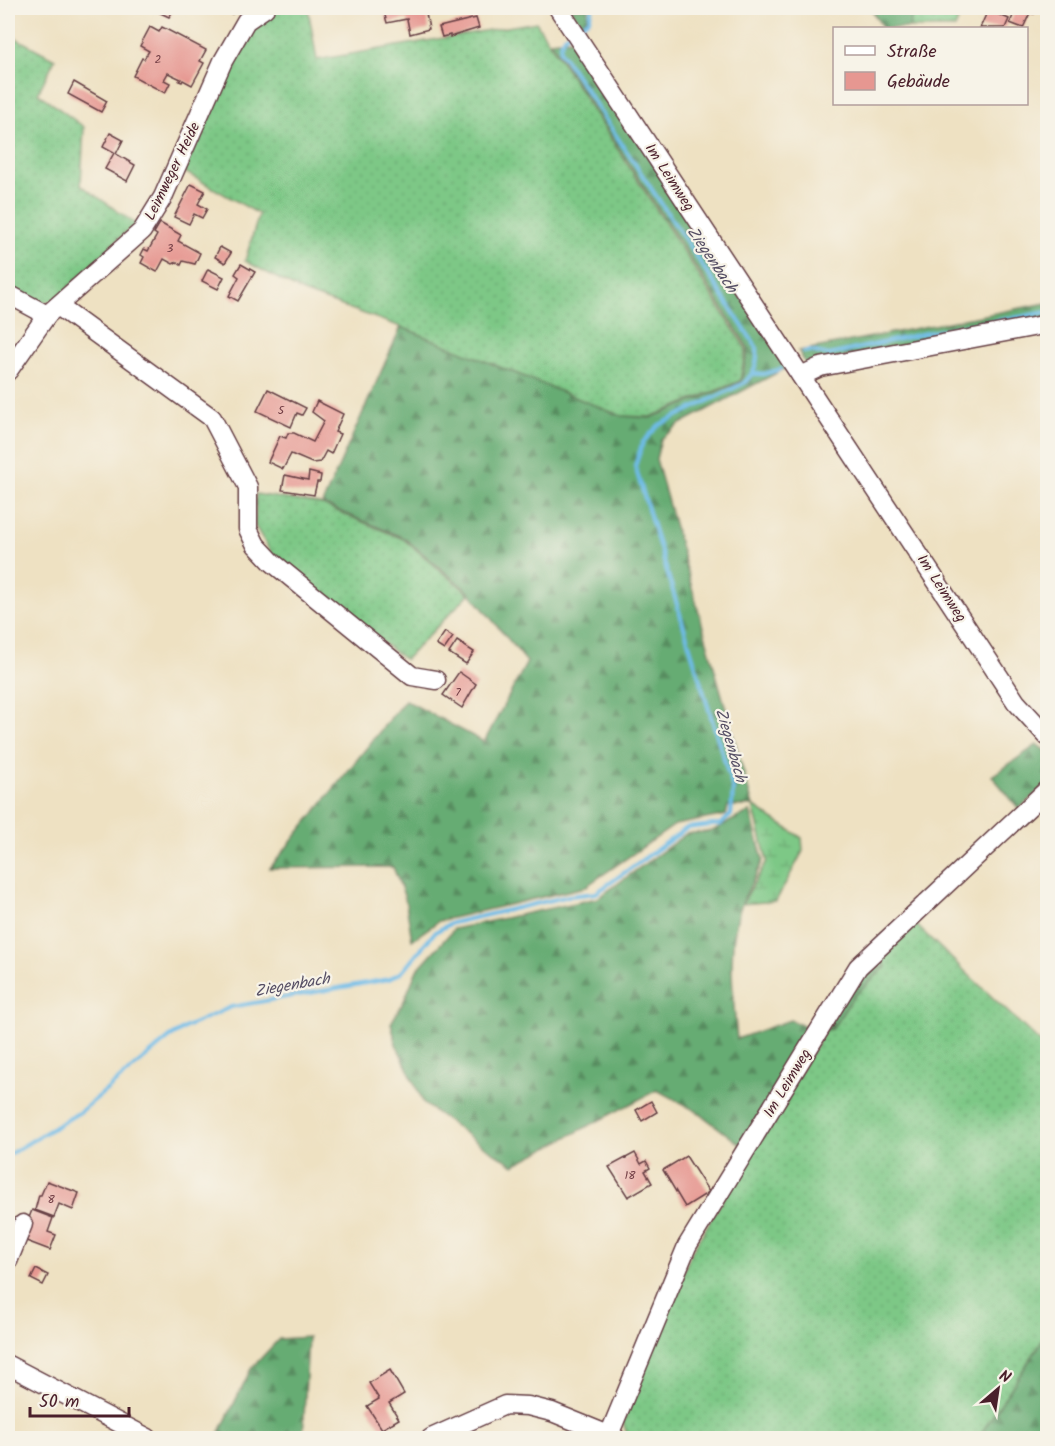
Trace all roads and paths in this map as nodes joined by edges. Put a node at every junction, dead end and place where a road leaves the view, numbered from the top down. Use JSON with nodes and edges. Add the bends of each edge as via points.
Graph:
{"nodes":[{"id":1,"x":266,"y":8,"type":"edge"},
{"id":2,"x":558,"y":8,"type":"edge"},
{"id":3,"x":8,"y":294,"type":"edge"},
{"id":4,"x":52,"y":310,"type":"junction"},
{"id":5,"x":1047,"y":324,"type":"edge"},
{"id":6,"x":8,"y":371,"type":"edge"},
{"id":7,"x":801,"y":376,"type":"junction"},
{"id":8,"x":436,"y":680,"type":"dead end"},
{"id":9,"x":1047,"y":737,"type":"edge"},
{"id":10,"x":1047,"y":789,"type":"edge"},
{"id":11,"x":23,"y":1224,"type":"dead end"},
{"id":12,"x":8,"y":1261,"type":"edge"},
{"id":13,"x":8,"y":1365,"type":"edge"},
{"id":14,"x":613,"y":1437,"type":"edge"},
{"id":15,"x":148,"y":1438,"type":"edge"},
{"id":16,"x":431,"y":1438,"type":"edge"}],
"edges":[{"from":1,"to":4,"type":"street","name":"Leimweger Heide","via":[[246,21],[223,61],[163,197],[142,231]]},
{"from":2,"to":7,"type":"street","name":"Im Leimweg"},
{"from":3,"to":4,"type":"street"},
{"from":4,"to":6,"type":"street","name":"Leimweger Heide"},
{"from":4,"to":8,"type":"street","via":[[212,418],[248,487],[248,529],[256,545],[412,675]]},
{"from":5,"to":7,"type":"street","via":[[820,367]]},
{"from":7,"to":9,"type":"street","name":"Im Leimweg","via":[[1016,702]]},
{"from":10,"to":14,"type":"street","name":"Im Leimweg","via":[[858,967],[687,1246]]},
{"from":11,"to":12,"type":"street"},
{"from":13,"to":15,"type":"street"},
{"from":14,"to":16,"type":"street","via":[[552,1412],[505,1406]]}]}
